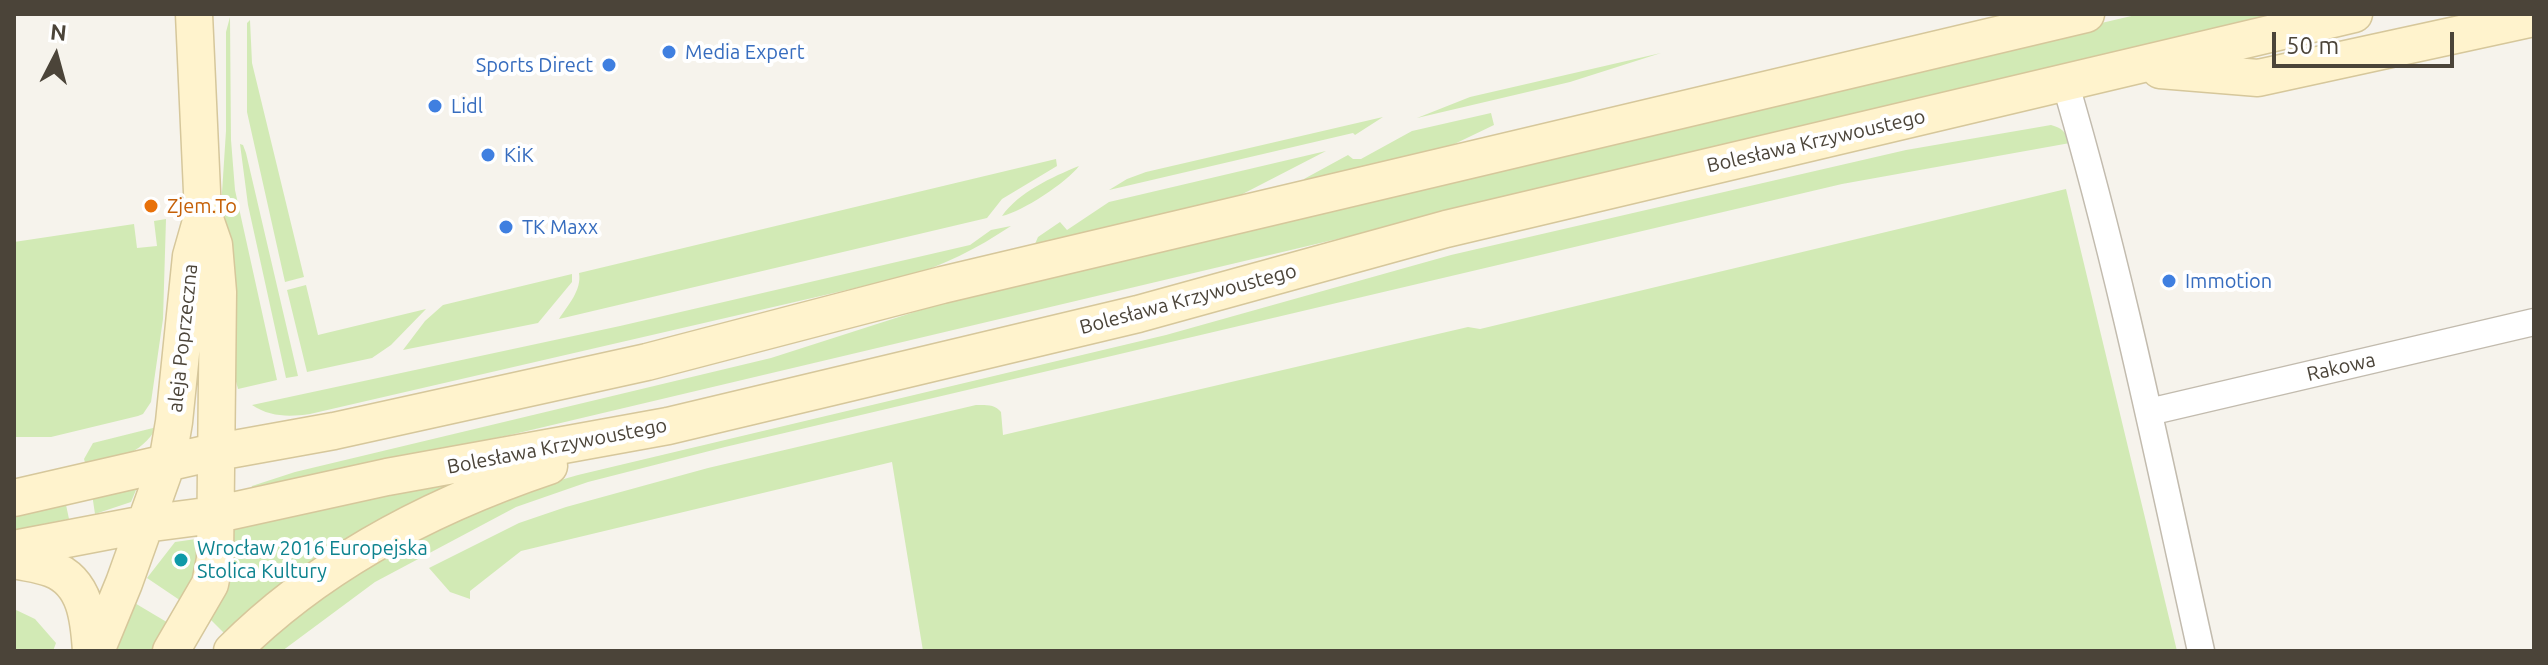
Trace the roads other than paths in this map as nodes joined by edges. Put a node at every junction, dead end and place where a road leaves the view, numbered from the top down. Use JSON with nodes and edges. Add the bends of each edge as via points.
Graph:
{"nodes":[{"id":1,"x":194,"y":14,"type":"edge"},
{"id":2,"x":2086,"y":14,"type":"edge"},
{"id":3,"x":2354,"y":14,"type":"edge"},
{"id":4,"x":2534,"y":18,"type":"edge"},
{"id":5,"x":2126,"y":68,"type":"junction"},
{"id":6,"x":2065,"y":82,"type":"junction"},
{"id":7,"x":203,"y":214,"type":"junction"},
{"id":8,"x":2534,"y":322,"type":"edge"},
{"id":9,"x":2149,"y":412,"type":"junction"},
{"id":10,"x":668,"y":426,"type":"junction"},
{"id":11,"x":215,"y":452,"type":"junction"},
{"id":12,"x":167,"y":463,"type":"junction"},
{"id":13,"x":14,"y":498,"type":"edge"},
{"id":14,"x":214,"y":515,"type":"junction"},
{"id":15,"x":145,"y":524,"type":"junction"},
{"id":16,"x":14,"y":549,"type":"edge"},
{"id":17,"x":14,"y":560,"type":"edge"},
{"id":18,"x":94,"y":651,"type":"edge"},
{"id":19,"x":171,"y":651,"type":"edge"},
{"id":20,"x":232,"y":651,"type":"edge"},
{"id":21,"x":2201,"y":651,"type":"edge"}],
"edges":[{"from":1,"to":7,"type":"main road","name":"aleja Poprzeczna"},
{"from":2,"to":11,"type":"main road","via":[[942,285],[647,362]]},
{"from":3,"to":5,"type":"main road","name":"Bolesława Krzywoustego"},
{"from":4,"to":5,"type":"main road","via":[[2258,78]]},
{"from":5,"to":6,"type":"main road","name":"Bolesława Krzywoustego"},
{"from":6,"to":9,"type":"street"},
{"from":6,"to":10,"type":"main road","name":"Bolesława Krzywoustego","via":[[1461,225],[1138,314]]},
{"from":7,"to":11,"type":"main road","name":"aleja Poprzeczna","via":[[214,245],[218,292]]},
{"from":7,"to":12,"type":"main road","name":"aleja Poprzeczna","via":[[191,256]]},
{"from":8,"to":9,"type":"street","name":"Rakowa"},
{"from":9,"to":21,"type":"street"},
{"from":10,"to":14,"type":"main road","name":"Bolesława Krzywoustego","via":[[387,477]]},
{"from":10,"to":20,"type":"main road","via":[[496,485],[394,532],[289,602]]},
{"from":11,"to":12,"type":"main road"},
{"from":11,"to":14,"type":"main road","name":"aleja Poprzeczna"},
{"from":12,"to":13,"type":"main road"},
{"from":12,"to":15,"type":"main road","name":"aleja Poprzeczna"},
{"from":14,"to":15,"type":"main road","name":"Bolesława Krzywoustego"},
{"from":14,"to":19,"type":"main road","name":"aleja Poprzeczna","via":[[210,584]]},
{"from":15,"to":16,"type":"main road","name":"Bolesława Krzywoustego"},
{"from":15,"to":18,"type":"main road","name":"aleja Poprzeczna"},
{"from":17,"to":18,"type":"main road","via":[[60,572],[73,585],[88,611]]}]}
